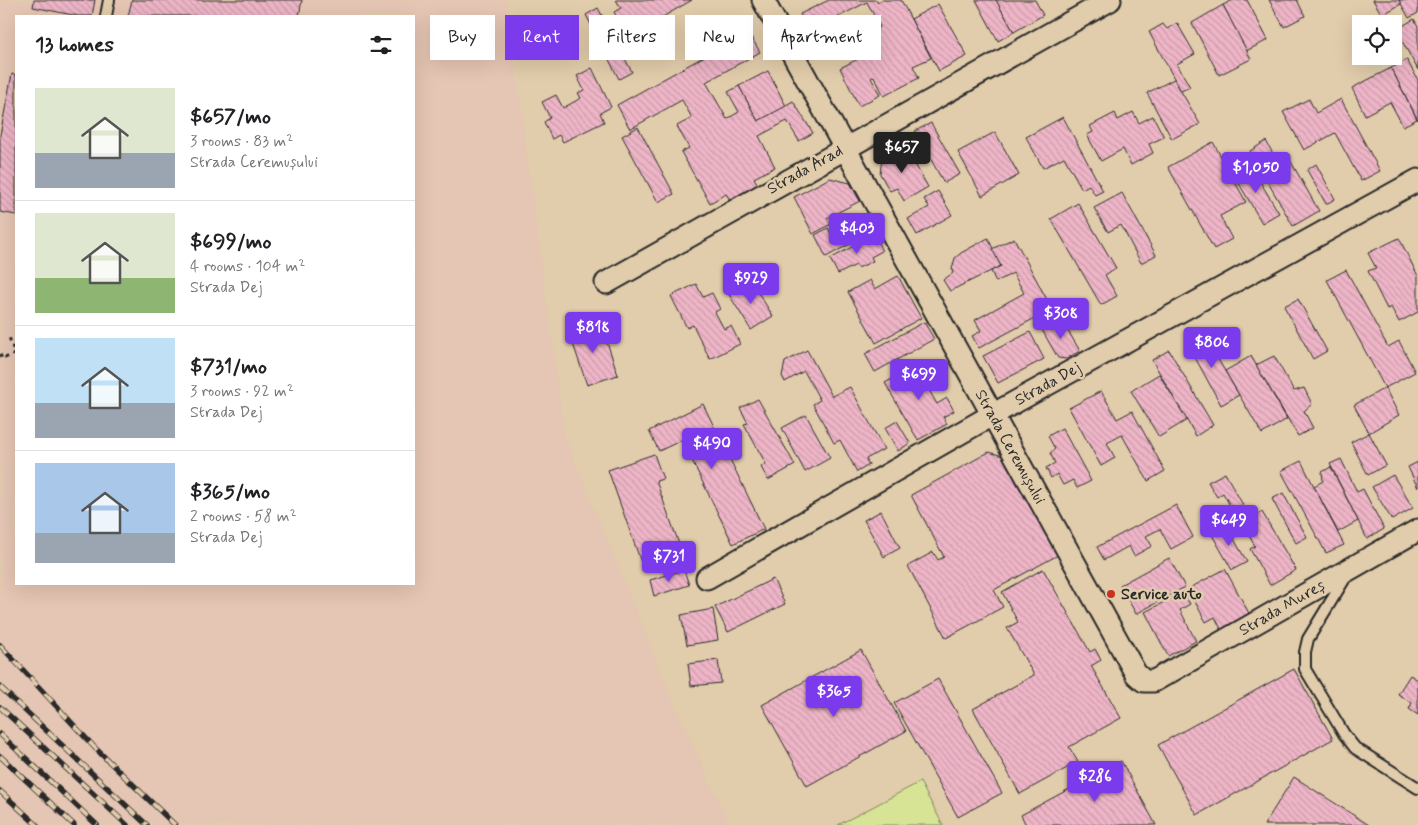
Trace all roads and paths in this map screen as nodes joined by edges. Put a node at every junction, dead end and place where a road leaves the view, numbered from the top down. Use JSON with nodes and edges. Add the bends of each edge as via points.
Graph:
{"nodes":[{"id":1,"x":109,"y":0,"type":"edge"},
{"id":2,"x":763,"y":0,"type":"edge"},
{"id":3,"x":1110,"y":0,"type":"edge"},
{"id":4,"x":106,"y":15,"type":"edge"},
{"id":5,"x":844,"y":148,"type":"junction"},
{"id":6,"x":1418,"y":180,"type":"edge"},
{"id":7,"x":606,"y":283,"type":"dead end"},
{"id":8,"x":9,"y":337,"type":"dead end"},
{"id":9,"x":0,"y":354,"type":"edge"},
{"id":10,"x":992,"y":416,"type":"junction"},
{"id":11,"x":1418,"y":530,"type":"edge"},
{"id":12,"x":1351,"y":568,"type":"junction"},
{"id":13,"x":707,"y":578,"type":"dead end"},
{"id":14,"x":1144,"y":681,"type":"joint"},
{"id":15,"x":1418,"y":788,"type":"edge"}],
"edges":[{"from":1,"to":4,"type":"lane"},
{"from":2,"to":5,"type":"street","name":"Strada Ceremușului"},
{"from":3,"to":5,"type":"street","name":"Strada Arad"},
{"from":5,"to":7,"type":"street","name":"Strada Arad"},
{"from":5,"to":10,"type":"street","name":"Strada Ceremușului"},
{"from":6,"to":10,"type":"street","name":"Strada Dej"},
{"from":8,"to":9,"type":"path","via":[[15,354],[2,359]]},
{"from":10,"to":13,"type":"street","name":"Strada Dej"},
{"from":10,"to":14,"type":"street","name":"Strada Ceremușului","via":[[1136,674]]},
{"from":11,"to":12,"type":"street","name":"Strada Mureș"},
{"from":12,"to":14,"type":"street","name":"Strada Mureș","via":[[1154,681]]},
{"from":12,"to":15,"type":"lane","via":[[1308,639],[1305,669],[1355,748]]}]}
